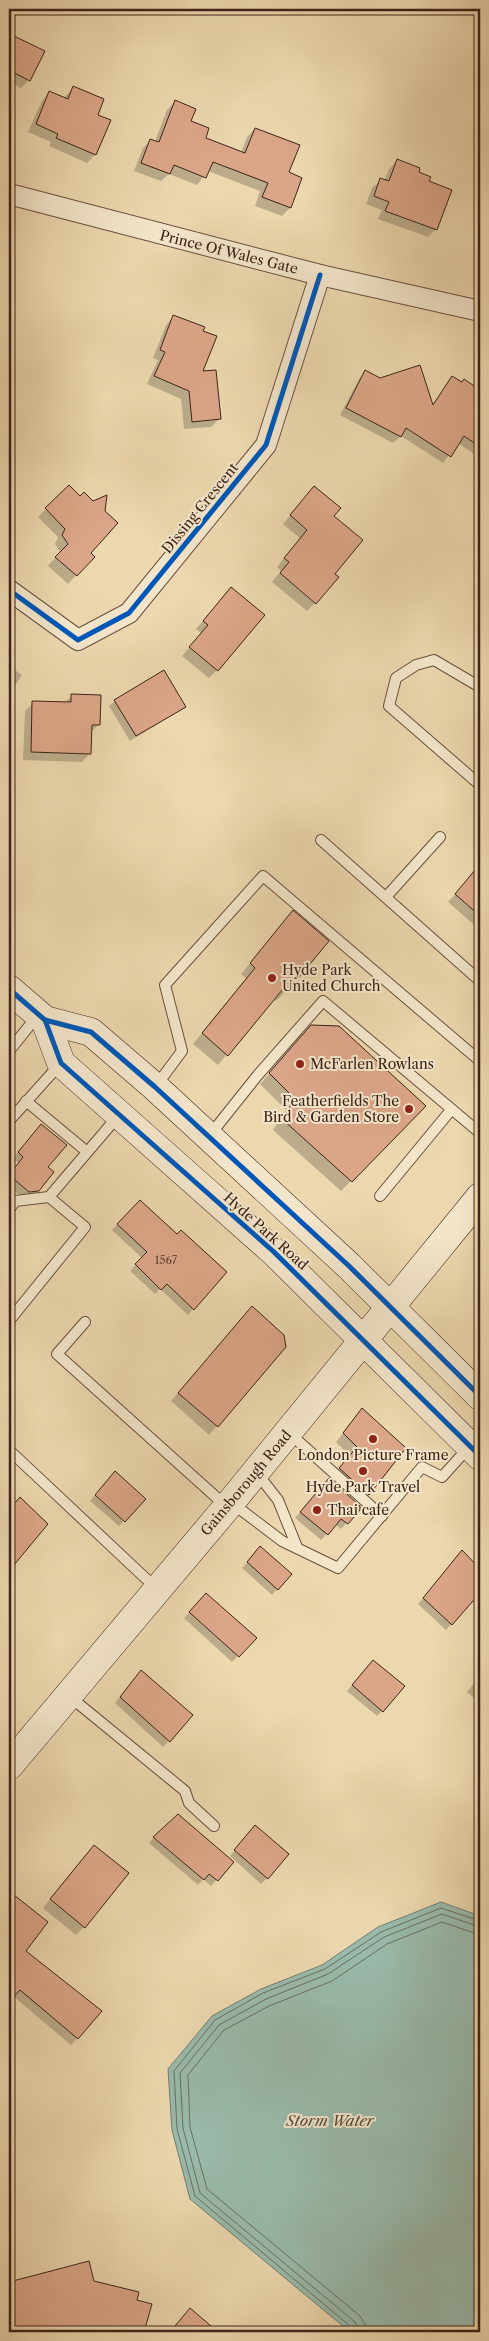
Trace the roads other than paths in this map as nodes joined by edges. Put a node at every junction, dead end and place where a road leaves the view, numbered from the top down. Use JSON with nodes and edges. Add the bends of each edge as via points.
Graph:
{"nodes":[{"id":1,"x":9,"y":194,"type":"edge"},
{"id":2,"x":320,"y":275,"type":"junction"},
{"id":3,"x":479,"y":307,"type":"edge"},
{"id":4,"x":9,"y":590,"type":"edge"},
{"id":5,"x":480,"y":687,"type":"edge"},
{"id":6,"x":480,"y":785,"type":"edge"},
{"id":7,"x":440,"y":836,"type":"dead end"},
{"id":8,"x":320,"y":840,"type":"dead end"},
{"id":9,"x":386,"y":898,"type":"junction"},
{"id":10,"x":480,"y":981,"type":"edge"},
{"id":11,"x":9,"y":989,"type":"edge"},
{"id":12,"x":42,"y":1017,"type":"junction"},
{"id":13,"x":9,"y":1051,"type":"edge"},
{"id":14,"x":480,"y":1061,"type":"edge"},
{"id":15,"x":61,"y":1063,"type":"junction"},
{"id":16,"x":155,"y":1087,"type":"junction"},
{"id":17,"x":26,"y":1101,"type":"junction"},
{"id":18,"x":451,"y":1110,"type":"junction"},
{"id":19,"x":119,"y":1114,"type":"junction"},
{"id":20,"x":9,"y":1121,"type":"edge"},
{"id":21,"x":480,"y":1133,"type":"edge"},
{"id":22,"x":209,"y":1137,"type":"junction"},
{"id":23,"x":86,"y":1151,"type":"junction"},
{"id":24,"x":380,"y":1196,"type":"dead end"},
{"id":25,"x":49,"y":1197,"type":"junction"},
{"id":26,"x":480,"y":1198,"type":"edge"},
{"id":27,"x":9,"y":1210,"type":"edge"},
{"id":28,"x":390,"y":1307,"type":"junction"},
{"id":29,"x":9,"y":1322,"type":"edge"},
{"id":30,"x":85,"y":1322,"type":"dead end"},
{"id":31,"x":364,"y":1339,"type":"junction"},
{"id":32,"x":480,"y":1396,"type":"edge"},
{"id":33,"x":288,"y":1432,"type":"junction"},
{"id":34,"x":9,"y":1450,"type":"edge"},
{"id":35,"x":475,"y":1452,"type":"edge"},
{"id":36,"x":255,"y":1471,"type":"junction"},
{"id":37,"x":228,"y":1504,"type":"junction"},
{"id":38,"x":382,"y":1516,"type":"junction"},
{"id":39,"x":298,"y":1547,"type":"junction"},
{"id":40,"x":158,"y":1589,"type":"junction"},
{"id":41,"x":68,"y":1695,"type":"junction"},
{"id":42,"x":15,"y":1754,"type":"edge"},
{"id":43,"x":214,"y":1826,"type":"dead end"}],
"edges":[{"from":1,"to":2,"type":"street","name":"Prince Of Wales Gate"},
{"from":2,"to":3,"type":"street","name":"Prince Of Wales Gate"},
{"from":2,"to":4,"type":"street","name":"Dissing Crescent","via":[[266,445],[129,613],[78,640]]},
{"from":5,"to":6,"type":"lane","via":[[434,660],[416,665],[396,678],[390,706]]},
{"from":7,"to":9,"type":"lane"},
{"from":8,"to":9,"type":"lane"},
{"from":9,"to":10,"type":"lane"},
{"from":11,"to":12,"type":"main road","name":"Hyde Park Road"},
{"from":12,"to":13,"type":"lane"},
{"from":12,"to":15,"type":"main road","name":"Hyde Park Road"},
{"from":12,"to":16,"type":"main road","name":"Hyde Park Road","via":[[91,1032]]},
{"from":14,"to":16,"type":"lane","via":[[263,876],[165,985],[182,1051]]},
{"from":15,"to":17,"type":"lane"},
{"from":15,"to":19,"type":"main road","name":"Hyde Park Road"},
{"from":16,"to":22,"type":"main road","name":"Hyde Park Road"},
{"from":17,"to":20,"type":"lane"},
{"from":17,"to":23,"type":"lane"},
{"from":18,"to":21,"type":"lane"},
{"from":18,"to":22,"type":"lane","via":[[323,1001]]},
{"from":18,"to":24,"type":"lane"},
{"from":19,"to":23,"type":"lane"},
{"from":19,"to":31,"type":"main road","name":"Hyde Park Road","via":[[274,1252]]},
{"from":22,"to":28,"type":"main road","name":"Hyde Park Road"},
{"from":23,"to":25,"type":"lane"},
{"from":25,"to":27,"type":"lane","via":[[16,1201]]},
{"from":25,"to":29,"type":"lane","via":[[85,1227]]},
{"from":26,"to":28,"type":"main road","name":"Gainsborough Road"},
{"from":28,"to":31,"type":"main road","name":"Gainsborough Road"},
{"from":28,"to":32,"type":"main road","name":"Hyde Park Road"},
{"from":30,"to":37,"type":"lane","via":[[57,1354]]},
{"from":31,"to":33,"type":"main road","name":"Gainsborough Road"},
{"from":31,"to":35,"type":"main road","name":"Hyde Park Road"},
{"from":33,"to":36,"type":"main road","name":"Gainsborough Road"},
{"from":33,"to":38,"type":"lane"},
{"from":34,"to":40,"type":"lane"},
{"from":35,"to":38,"type":"lane","via":[[442,1477],[422,1467]]},
{"from":36,"to":37,"type":"main road","name":"Gainsborough Road"},
{"from":36,"to":39,"type":"lane","via":[[278,1500]]},
{"from":37,"to":39,"type":"lane","via":[[282,1541]]},
{"from":37,"to":40,"type":"main road","name":"Gainsborough Road"},
{"from":38,"to":39,"type":"lane","via":[[338,1568]]},
{"from":40,"to":41,"type":"main road","name":"Gainsborough Road"},
{"from":41,"to":42,"type":"main road","name":"Gainsborough Road"},
{"from":41,"to":43,"type":"lane","via":[[185,1791],[189,1803]]}]}
